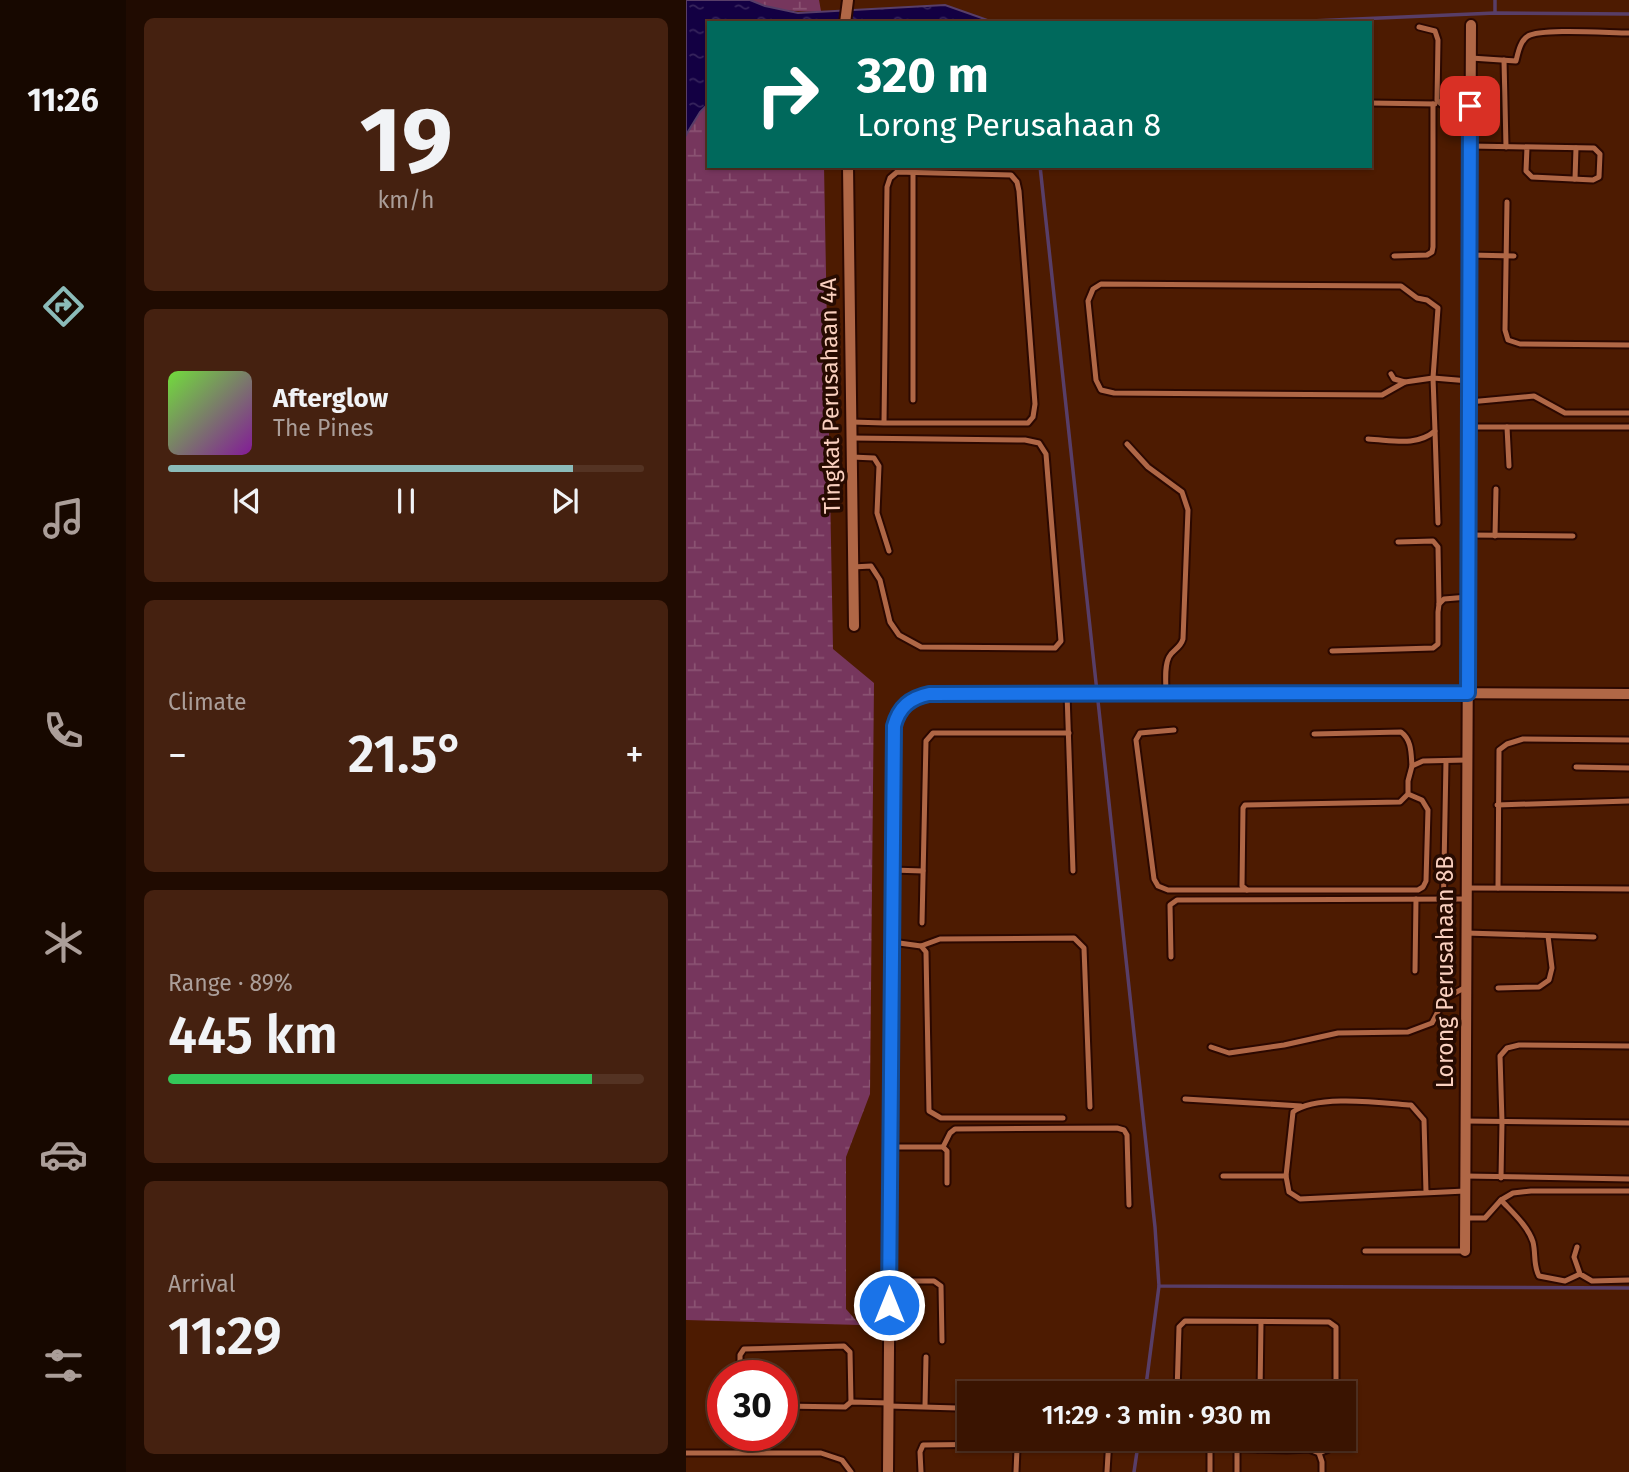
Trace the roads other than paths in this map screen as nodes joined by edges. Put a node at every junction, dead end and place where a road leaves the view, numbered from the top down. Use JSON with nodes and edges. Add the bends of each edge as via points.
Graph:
{"nodes":[{"id":1,"x":1471,"y":25,"type":"dead end"},
{"id":2,"x":1419,"y":27,"type":"dead end"},
{"id":3,"x":1629,"y":33,"type":"edge"},
{"id":4,"x":1471,"y":58,"type":"junction"},
{"id":5,"x":1504,"y":60,"type":"junction"},
{"id":6,"x":1372,"y":103,"type":"edge"},
{"id":7,"x":1433,"y":104,"type":"junction"},
{"id":8,"x":1441,"y":104,"type":"junction"},
{"id":9,"x":1470,"y":106,"type":"junction"},
{"id":10,"x":1470,"y":146,"type":"junction"},
{"id":11,"x":1506,"y":147,"type":"junction"},
{"id":12,"x":1527,"y":147,"type":"junction"},
{"id":13,"x":1576,"y":148,"type":"junction"},
{"id":14,"x":848,"y":168,"type":"edge"},
{"id":15,"x":913,"y":173,"type":"junction"},
{"id":16,"x":1575,"y":179,"type":"junction"},
{"id":17,"x":1507,"y":202,"type":"dead end"},
{"id":18,"x":1470,"y":255,"type":"junction"},
{"id":19,"x":1506,"y":256,"type":"junction"},
{"id":20,"x":1514,"y":256,"type":"dead end"},
{"id":21,"x":1394,"y":257,"type":"dead end"},
{"id":22,"x":1629,"y":345,"type":"edge"},
{"id":23,"x":1391,"y":374,"type":"dead end"},
{"id":24,"x":1433,"y":378,"type":"junction"},
{"id":25,"x":1469,"y":381,"type":"junction"},
{"id":26,"x":1405,"y":382,"type":"junction"},
{"id":27,"x":913,"y":400,"type":"dead end"},
{"id":28,"x":1469,"y":402,"type":"junction"},
{"id":29,"x":1629,"y":414,"type":"edge"},
{"id":30,"x":851,"y":422,"type":"junction"},
{"id":31,"x":884,"y":423,"type":"junction"},
{"id":32,"x":1469,"y":427,"type":"junction"},
{"id":33,"x":1507,"y":427,"type":"junction"},
{"id":34,"x":1629,"y":427,"type":"edge"},
{"id":35,"x":1435,"y":431,"type":"junction"},
{"id":36,"x":852,"y":438,"type":"junction"},
{"id":37,"x":1368,"y":439,"type":"dead end"},
{"id":38,"x":1127,"y":444,"type":"dead end"},
{"id":39,"x":852,"y":457,"type":"junction"},
{"id":40,"x":1508,"y":466,"type":"dead end"},
{"id":41,"x":1496,"y":489,"type":"dead end"},
{"id":42,"x":1438,"y":523,"type":"dead end"},
{"id":43,"x":1468,"y":535,"type":"junction"},
{"id":44,"x":1495,"y":536,"type":"junction"},
{"id":45,"x":1573,"y":536,"type":"dead end"},
{"id":46,"x":1398,"y":542,"type":"dead end"},
{"id":47,"x":889,"y":551,"type":"dead end"},
{"id":48,"x":853,"y":568,"type":"junction"},
{"id":49,"x":1468,"y":597,"type":"junction"},
{"id":50,"x":1439,"y":604,"type":"junction"},
{"id":51,"x":854,"y":626,"type":"dead end"},
{"id":52,"x":1332,"y":651,"type":"dead end"},
{"id":53,"x":1067,"y":693,"type":"junction"},
{"id":54,"x":1166,"y":693,"type":"junction"},
{"id":55,"x":1468,"y":693,"type":"junction"},
{"id":56,"x":1629,"y":694,"type":"edge"},
{"id":57,"x":1174,"y":730,"type":"dead end"},
{"id":58,"x":1069,"y":733,"type":"junction"},
{"id":59,"x":1314,"y":734,"type":"dead end"},
{"id":60,"x":1629,"y":740,"type":"edge"},
{"id":61,"x":1467,"y":760,"type":"junction"},
{"id":62,"x":1446,"y":761,"type":"junction"},
{"id":63,"x":1412,"y":766,"type":"junction"},
{"id":64,"x":1576,"y":767,"type":"dead end"},
{"id":65,"x":1629,"y":768,"type":"edge"},
{"id":66,"x":1408,"y":794,"type":"junction"},
{"id":67,"x":1629,"y":801,"type":"edge"},
{"id":68,"x":1497,"y":805,"type":"junction"},
{"id":69,"x":892,"y":870,"type":"junction"},
{"id":70,"x":923,"y":870,"type":"junction"},
{"id":71,"x":1073,"y":871,"type":"dead end"},
{"id":72,"x":1498,"y":888,"type":"junction"},
{"id":73,"x":1629,"y":889,"type":"edge"},
{"id":74,"x":1247,"y":890,"type":"junction"},
{"id":75,"x":1466,"y":893,"type":"junction"},
{"id":76,"x":1416,"y":899,"type":"junction"},
{"id":77,"x":1444,"y":899,"type":"junction"},
{"id":78,"x":922,"y":923,"type":"dead end"},
{"id":79,"x":1466,"y":933,"type":"junction"},
{"id":80,"x":1548,"y":936,"type":"junction"},
{"id":81,"x":1594,"y":937,"type":"dead end"},
{"id":82,"x":892,"y":942,"type":"junction"},
{"id":83,"x":921,"y":946,"type":"junction"},
{"id":84,"x":1171,"y":957,"type":"dead end"},
{"id":85,"x":1416,"y":971,"type":"dead end"},
{"id":86,"x":1442,"y":975,"type":"dead end"},
{"id":87,"x":1466,"y":987,"type":"junction"},
{"id":88,"x":1498,"y":988,"type":"dead end"},
{"id":89,"x":1629,"y":1046,"type":"edge"},
{"id":90,"x":1211,"y":1047,"type":"dead end"},
{"id":91,"x":1185,"y":1099,"type":"dead end"},
{"id":92,"x":1301,"y":1106,"type":"junction"},
{"id":93,"x":1090,"y":1107,"type":"dead end"},
{"id":94,"x":1062,"y":1118,"type":"dead end"},
{"id":95,"x":1465,"y":1121,"type":"junction"},
{"id":96,"x":1502,"y":1122,"type":"junction"},
{"id":97,"x":1629,"y":1122,"type":"edge"},
{"id":98,"x":890,"y":1147,"type":"junction"},
{"id":99,"x":943,"y":1147,"type":"junction"},
{"id":100,"x":1223,"y":1176,"type":"dead end"},
{"id":101,"x":1286,"y":1176,"type":"junction"},
{"id":102,"x":1465,"y":1176,"type":"junction"},
{"id":103,"x":1501,"y":1178,"type":"junction"},
{"id":104,"x":1629,"y":1179,"type":"edge"},
{"id":105,"x":947,"y":1184,"type":"dead end"},
{"id":106,"x":1465,"y":1191,"type":"junction"},
{"id":107,"x":1629,"y":1191,"type":"edge"},
{"id":108,"x":1426,"y":1192,"type":"junction"},
{"id":109,"x":1501,"y":1200,"type":"junction"},
{"id":110,"x":1129,"y":1205,"type":"dead end"},
{"id":111,"x":1465,"y":1218,"type":"junction"},
{"id":112,"x":1577,"y":1247,"type":"dead end"},
{"id":113,"x":1365,"y":1251,"type":"dead end"},
{"id":114,"x":1465,"y":1251,"type":"joint"},
{"id":115,"x":1580,"y":1274,"type":"junction"},
{"id":116,"x":1629,"y":1280,"type":"edge"},
{"id":117,"x":890,"y":1281,"type":"junction"},
{"id":118,"x":1261,"y":1322,"type":"junction"},
{"id":119,"x":942,"y":1341,"type":"dead end"},
{"id":120,"x":926,"y":1357,"type":"dead end"},
{"id":121,"x":740,"y":1360,"type":"edge"},
{"id":122,"x":1178,"y":1381,"type":"edge"},
{"id":123,"x":1260,"y":1381,"type":"edge"},
{"id":124,"x":1336,"y":1381,"type":"edge"},
{"id":125,"x":851,"y":1402,"type":"junction"},
{"id":126,"x":889,"y":1405,"type":"junction"},
{"id":127,"x":798,"y":1406,"type":"edge"},
{"id":128,"x":925,"y":1406,"type":"junction"},
{"id":129,"x":957,"y":1408,"type":"dead end"},
{"id":130,"x":957,"y":1445,"type":"edge"},
{"id":131,"x":1017,"y":1451,"type":"edge"},
{"id":132,"x":1108,"y":1451,"type":"edge"},
{"id":133,"x":1210,"y":1451,"type":"edge"},
{"id":134,"x":1237,"y":1451,"type":"edge"},
{"id":135,"x":1315,"y":1451,"type":"edge"},
{"id":136,"x":1324,"y":1451,"type":"edge"},
{"id":137,"x":686,"y":1453,"type":"edge"},
{"id":138,"x":1319,"y":1453,"type":"junction"},
{"id":139,"x":851,"y":1472,"type":"edge"},
{"id":140,"x":888,"y":1472,"type":"edge"},
{"id":141,"x":920,"y":1472,"type":"edge"},
{"id":142,"x":1016,"y":1472,"type":"edge"},
{"id":143,"x":1107,"y":1472,"type":"edge"},
{"id":144,"x":1210,"y":1472,"type":"edge"},
{"id":145,"x":1237,"y":1472,"type":"edge"},
{"id":146,"x":1322,"y":1472,"type":"edge"}],
"edges":[{"from":1,"to":4,"type":"street","name":"Lorong Perusahaan 8B"},
{"from":2,"to":8,"type":"lane","via":[[1435,31],[1438,40],[1437,100]]},
{"from":3,"to":5,"type":"lane","via":[[1543,32],[1528,36],[1516,61]]},
{"from":4,"to":5,"type":"lane"},
{"from":4,"to":9,"type":"street","name":"Lorong Perusahaan 8B"},
{"from":5,"to":11,"type":"lane"},
{"from":6,"to":7,"type":"lane"},
{"from":7,"to":8,"type":"lane"},
{"from":7,"to":21,"type":"lane","via":[[1432,252]]},
{"from":8,"to":9,"type":"lane"},
{"from":9,"to":10,"type":"street","name":"Lorong Perusahaan 8B"},
{"from":10,"to":11,"type":"lane"},
{"from":10,"to":18,"type":"street","name":"Lorong Perusahaan 8B"},
{"from":11,"to":12,"type":"lane"},
{"from":12,"to":13,"type":"lane"},
{"from":12,"to":16,"type":"lane","via":[[1526,171],[1532,177]]},
{"from":13,"to":16,"type":"lane"},
{"from":13,"to":16,"type":"lane","via":[[1594,148],[1600,154],[1600,166],[1599,177]]},
{"from":14,"to":30,"type":"street","name":"Tingkat Perusahaan 4A"},
{"from":15,"to":27,"type":"lane"},
{"from":15,"to":31,"type":"lane","via":[[897,172],[887,187]]},
{"from":15,"to":31,"type":"lane","via":[[1011,175],[1017,182],[1033,417],[1028,423]]},
{"from":17,"to":19,"type":"lane"},
{"from":18,"to":19,"type":"lane"},
{"from":18,"to":25,"type":"street","name":"Lorong Perusahaan 8B"},
{"from":19,"to":20,"type":"lane"},
{"from":19,"to":22,"type":"lane","via":[[1507,340]]},
{"from":23,"to":26,"type":"lane"},
{"from":24,"to":25,"type":"lane"},
{"from":24,"to":26,"type":"lane"},
{"from":24,"to":26,"type":"lane","via":[[1438,308],[1401,286],[1101,284],[1088,301],[1096,380],[1101,390],[1382,395]]},
{"from":24,"to":35,"type":"lane"},
{"from":25,"to":28,"type":"street","name":"Lorong Perusahaan 8B"},
{"from":28,"to":29,"type":"lane","via":[[1534,396],[1565,413]]},
{"from":28,"to":32,"type":"street","name":"Lorong Perusahaan 8B"},
{"from":30,"to":31,"type":"lane"},
{"from":30,"to":36,"type":"street","name":"Tingkat Perusahaan 4A"},
{"from":32,"to":33,"type":"lane"},
{"from":32,"to":43,"type":"street","name":"Lorong Perusahaan 8B"},
{"from":33,"to":34,"type":"lane"},
{"from":33,"to":40,"type":"lane"},
{"from":35,"to":37,"type":"lane","via":[[1425,440],[1411,442]]},
{"from":35,"to":42,"type":"lane"},
{"from":36,"to":39,"type":"street","name":"Tingkat Perusahaan 4A"},
{"from":36,"to":48,"type":"lane","via":[[1039,443],[1046,454],[1061,641],[1055,648],[921,647],[899,635],[890,622],[880,580],[871,566]]},
{"from":38,"to":54,"type":"lane","via":[[1147,467],[1182,492],[1188,510],[1183,639],[1167,659]]},
{"from":39,"to":47,"type":"lane","via":[[874,458],[879,466],[877,513]]},
{"from":39,"to":48,"type":"street","name":"Tingkat Perusahaan 4A"},
{"from":41,"to":44,"type":"lane"},
{"from":43,"to":44,"type":"lane"},
{"from":43,"to":49,"type":"street","name":"Lorong Perusahaan 8B"},
{"from":44,"to":45,"type":"lane"},
{"from":46,"to":50,"type":"lane","via":[[1433,541],[1438,547]]},
{"from":48,"to":51,"type":"street","name":"Tingkat Perusahaan 4A"},
{"from":49,"to":50,"type":"lane","via":[[1444,599]]},
{"from":49,"to":55,"type":"street","name":"Lorong Perusahaan 8B"},
{"from":50,"to":52,"type":"lane","via":[[1438,644],[1433,648]]},
{"from":53,"to":54,"type":"street"},
{"from":53,"to":58,"type":"lane"},
{"from":53,"to":69,"type":"street","via":[[929,694],[905,704],[894,726]]},
{"from":54,"to":55,"type":"street"},
{"from":55,"to":56,"type":"street"},
{"from":55,"to":61,"type":"street","name":"Lorong Perusahaan 8B"},
{"from":57,"to":74,"type":"lane","via":[[1140,733],[1136,740],[1154,879],[1168,890]]},
{"from":58,"to":70,"type":"lane","via":[[933,733],[926,741]]},
{"from":58,"to":71,"type":"lane"},
{"from":59,"to":63,"type":"lane","via":[[1401,732],[1409,744]]},
{"from":60,"to":68,"type":"lane","via":[[1523,739],[1507,744],[1499,750]]},
{"from":61,"to":62,"type":"lane"},
{"from":61,"to":75,"type":"street","name":"Lorong Perusahaan 8B"},
{"from":62,"to":63,"type":"lane"},
{"from":62,"to":77,"type":"lane"},
{"from":63,"to":66,"type":"lane"},
{"from":64,"to":65,"type":"lane"},
{"from":66,"to":74,"type":"lane","via":[[1400,802],[1245,805],[1241,880]]},
{"from":66,"to":74,"type":"lane","via":[[1422,800],[1428,810],[1426,881],[1418,890]]},
{"from":67,"to":68,"type":"lane"},
{"from":68,"to":72,"type":"lane"},
{"from":69,"to":70,"type":"lane"},
{"from":69,"to":82,"type":"street"},
{"from":70,"to":78,"type":"lane"},
{"from":72,"to":73,"type":"lane"},
{"from":72,"to":75,"type":"lane"},
{"from":75,"to":77,"type":"lane"},
{"from":75,"to":79,"type":"street","name":"Lorong Perusahaan 8B"},
{"from":76,"to":77,"type":"lane"},
{"from":76,"to":84,"type":"lane","via":[[1177,900],[1170,905]]},
{"from":76,"to":85,"type":"lane"},
{"from":77,"to":86,"type":"lane"},
{"from":79,"to":80,"type":"lane"},
{"from":79,"to":87,"type":"street","name":"Lorong Perusahaan 8B"},
{"from":80,"to":81,"type":"lane"},
{"from":80,"to":88,"type":"lane","via":[[1549,979],[1539,987]]},
{"from":82,"to":83,"type":"lane"},
{"from":82,"to":98,"type":"street"},
{"from":83,"to":93,"type":"lane","via":[[940,939],[1074,938],[1084,948]]},
{"from":83,"to":94,"type":"lane","via":[[926,952],[929,1111],[941,1118]]},
{"from":87,"to":90,"type":"lane","via":[[1445,998],[1432,1023],[1408,1032],[1338,1033],[1229,1052]]},
{"from":87,"to":95,"type":"street","name":"Lorong Perusahaan 8B"},
{"from":89,"to":96,"type":"lane","via":[[1507,1048],[1500,1056]]},
{"from":91,"to":92,"type":"lane"},
{"from":92,"to":101,"type":"lane","via":[[1293,1112]]},
{"from":92,"to":108,"type":"lane","via":[[1350,1101],[1411,1105],[1424,1120]]},
{"from":95,"to":96,"type":"lane"},
{"from":95,"to":102,"type":"street","name":"Lorong Perusahaan 8B"},
{"from":96,"to":97,"type":"lane"},
{"from":96,"to":103,"type":"lane"},
{"from":98,"to":99,"type":"lane"},
{"from":98,"to":117,"type":"street"},
{"from":99,"to":105,"type":"lane","via":[[947,1151]]},
{"from":99,"to":110,"type":"lane","via":[[956,1129],[1118,1128],[1127,1135]]},
{"from":100,"to":101,"type":"lane"},
{"from":101,"to":108,"type":"lane","via":[[1289,1192],[1300,1199]]},
{"from":102,"to":103,"type":"lane"},
{"from":102,"to":106,"type":"street","name":"Lorong Perusahaan 8B"},
{"from":103,"to":104,"type":"lane"},
{"from":106,"to":108,"type":"lane"},
{"from":106,"to":111,"type":"street","name":"Lorong Perusahaan 8B"},
{"from":107,"to":109,"type":"lane","via":[[1531,1191]]},
{"from":109,"to":111,"type":"lane","via":[[1485,1218]]},
{"from":109,"to":115,"type":"lane","via":[[1533,1242],[1539,1276],[1566,1281]]},
{"from":111,"to":114,"type":"street","name":"Lorong Perusahaan 8B"},
{"from":112,"to":115,"type":"lane","via":[[1574,1257]]},
{"from":113,"to":114,"type":"lane"},
{"from":115,"to":116,"type":"lane","via":[[1592,1281]]},
{"from":117,"to":119,"type":"lane","via":[[934,1281],[942,1286]]},
{"from":117,"to":126,"type":"street"},
{"from":118,"to":122,"type":"lane","via":[[1185,1321],[1180,1327]]},
{"from":118,"to":123,"type":"lane"},
{"from":118,"to":124,"type":"lane","via":[[1329,1322],[1336,1327]]},
{"from":120,"to":128,"type":"lane"},
{"from":121,"to":125,"type":"lane","via":[[744,1349],[844,1346],[850,1352]]},
{"from":125,"to":126,"type":"lane"},
{"from":125,"to":127,"type":"lane","via":[[845,1407]]},
{"from":126,"to":128,"type":"lane"},
{"from":126,"to":140,"type":"street"},
{"from":128,"to":129,"type":"lane"},
{"from":130,"to":141,"type":"lane","via":[[923,1445]]},
{"from":131,"to":142,"type":"lane"},
{"from":132,"to":143,"type":"lane"},
{"from":133,"to":144,"type":"lane"},
{"from":134,"to":145,"type":"lane"},
{"from":135,"to":138,"type":"lane"},
{"from":136,"to":138,"type":"lane"},
{"from":137,"to":139,"type":"lane","via":[[821,1452],[842,1460]]},
{"from":138,"to":146,"type":"lane"}]}
